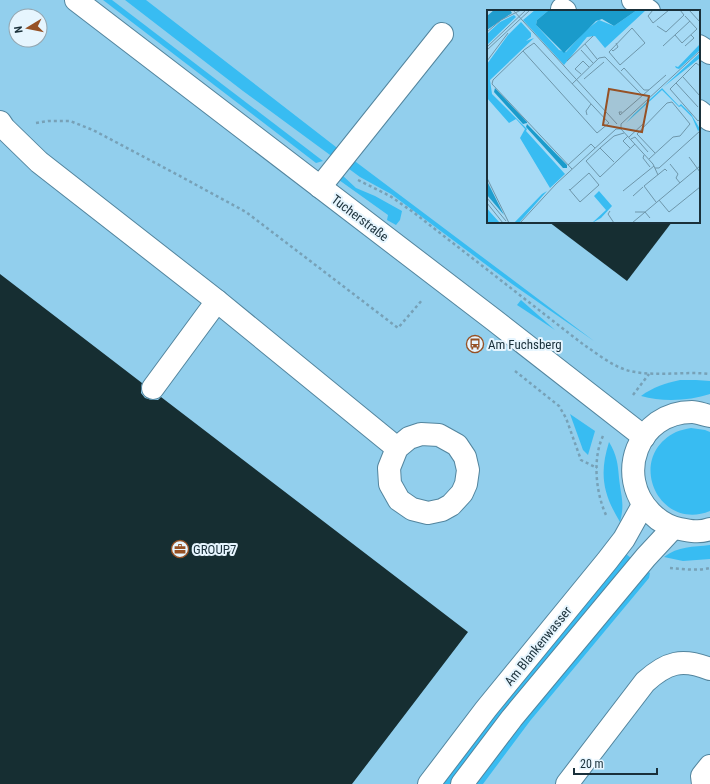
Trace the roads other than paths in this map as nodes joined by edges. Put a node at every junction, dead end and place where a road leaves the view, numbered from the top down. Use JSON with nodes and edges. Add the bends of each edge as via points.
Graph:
{"nodes":[{"id":1,"x":76,"y":0,"type":"edge"},
{"id":2,"x":633,"y":0,"type":"edge"},
{"id":3,"x":648,"y":10,"type":"edge"},
{"id":4,"x":442,"y":34,"type":"dead end"},
{"id":5,"x":700,"y":47,"type":"edge"},
{"id":6,"x":710,"y":54,"type":"edge"},
{"id":7,"x":700,"y":112,"type":"edge"},
{"id":8,"x":710,"y":120,"type":"edge"},
{"id":9,"x":1,"y":127,"type":"edge"},
{"id":10,"x":320,"y":187,"type":"junction"},
{"id":11,"x":217,"y":301,"type":"junction"},
{"id":12,"x":153,"y":388,"type":"dead end"},
{"id":13,"x":710,"y":416,"type":"edge"},
{"id":14,"x":644,"y":437,"type":"junction"},
{"id":15,"x":397,"y":448,"type":"dead end"},
{"id":16,"x":643,"y":505,"type":"junction"},
{"id":17,"x":673,"y":528,"type":"junction"},
{"id":18,"x":710,"y":528,"type":"edge"},
{"id":19,"x":710,"y":669,"type":"edge"},
{"id":20,"x":429,"y":784,"type":"edge"},
{"id":21,"x":462,"y":784,"type":"edge"},
{"id":22,"x":567,"y":784,"type":"edge"}],
"edges":[{"from":1,"to":10,"type":"main road","name":"Tucherstraße"},
{"from":2,"to":3,"type":"main road"},
{"from":4,"to":10,"type":"main road"},
{"from":5,"to":6,"type":"main road"},
{"from":7,"to":8,"type":"main road"},
{"from":9,"to":11,"type":"main road","via":[[39,162]]},
{"from":10,"to":14,"type":"main road","name":"Tucherstraße"},
{"from":11,"to":12,"type":"main road"},
{"from":11,"to":15,"type":"main road"},
{"from":13,"to":14,"type":"main road","via":[[693,412],[673,415],[658,423]]},
{"from":14,"to":16,"type":"main road","via":[[635,453],[633,471],[635,489]]},
{"from":16,"to":17,"type":"main road","via":[[657,519]]},
{"from":16,"to":20,"type":"main road","name":"Am Blankenwasser","via":[[624,539],[486,709]]},
{"from":17,"to":18,"type":"main road","via":[[693,531]]},
{"from":17,"to":21,"type":"main road","name":"Am Blankenwasser","via":[[646,556],[517,712]]},
{"from":19,"to":22,"type":"main road","via":[[689,663],[675,664],[665,666],[653,675]]}]}
